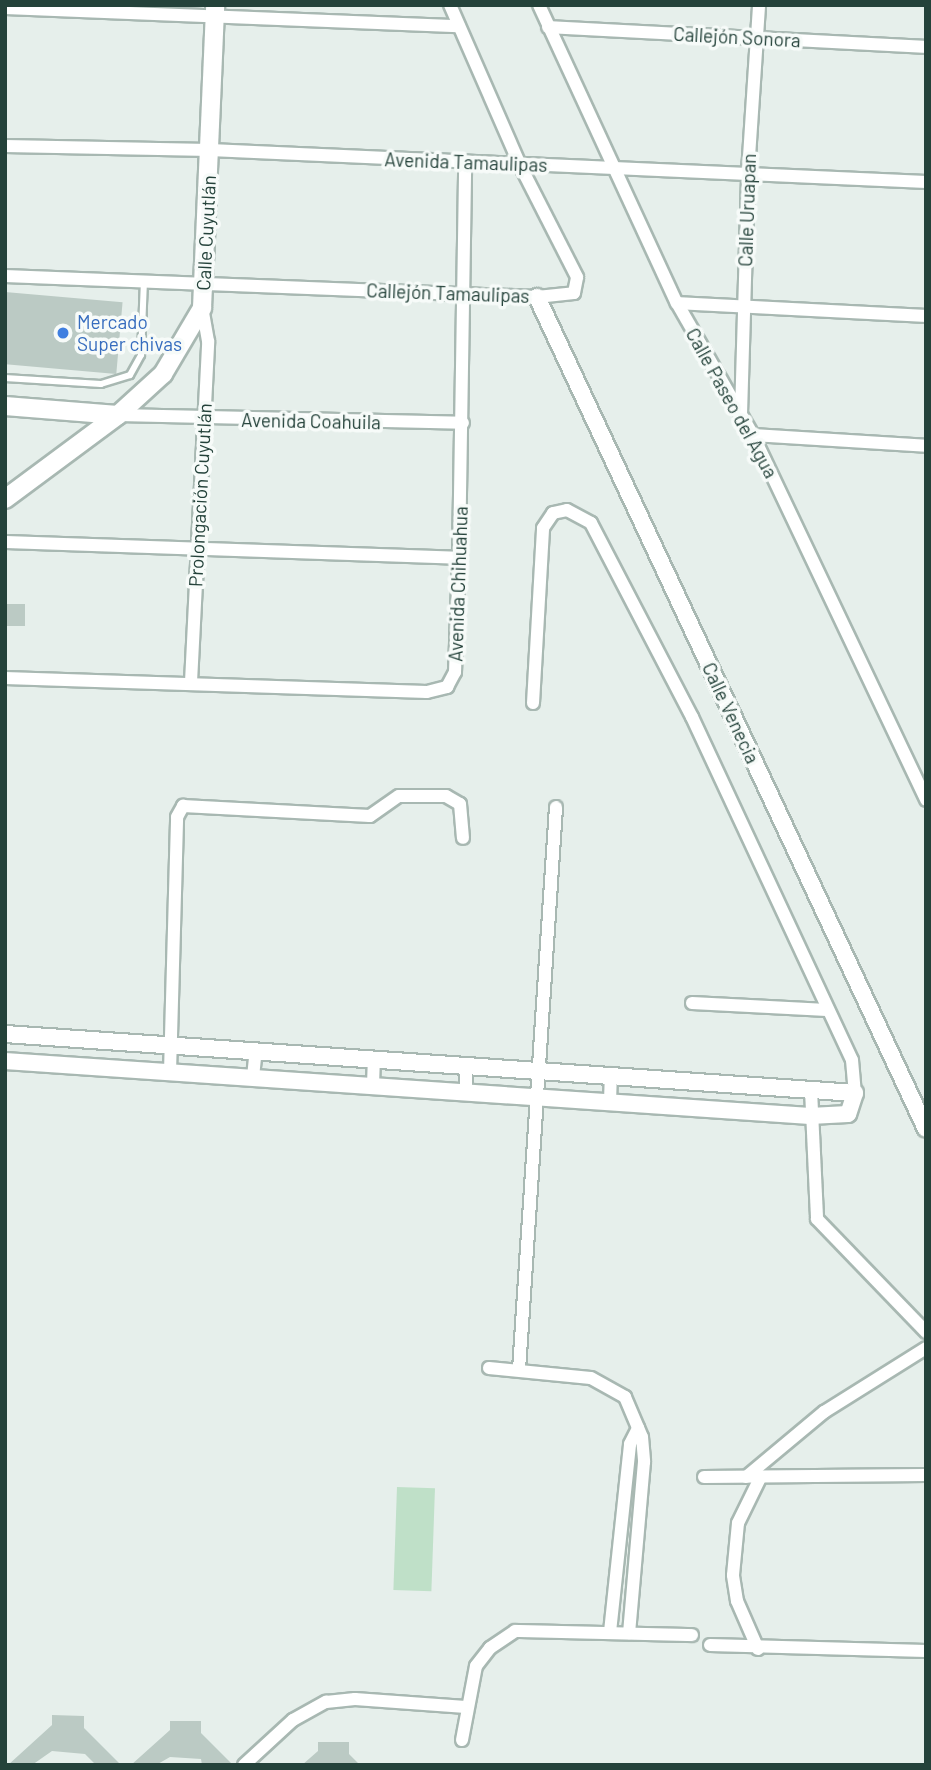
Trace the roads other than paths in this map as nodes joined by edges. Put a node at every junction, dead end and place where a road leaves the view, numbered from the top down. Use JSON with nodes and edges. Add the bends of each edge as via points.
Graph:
{"nodes":[{"id":1,"x":450,"y":5,"type":"edge"},
{"id":2,"x":539,"y":5,"type":"edge"},
{"id":3,"x":759,"y":5,"type":"edge"},
{"id":4,"x":5,"y":8,"type":"edge"},
{"id":5,"x":215,"y":11,"type":"edge"},
{"id":6,"x":459,"y":26,"type":"junction"},
{"id":7,"x":548,"y":27,"type":"junction"},
{"id":8,"x":757,"y":39,"type":"junction"},
{"id":9,"x":926,"y":47,"type":"edge"},
{"id":10,"x":5,"y":146,"type":"edge"},
{"id":11,"x":209,"y":150,"type":"junction"},
{"id":12,"x":465,"y":163,"type":"junction"},
{"id":13,"x":520,"y":165,"type":"junction"},
{"id":14,"x":613,"y":166,"type":"junction"},
{"id":15,"x":748,"y":172,"type":"junction"},
{"id":16,"x":926,"y":182,"type":"edge"},
{"id":17,"x":5,"y":276,"type":"edge"},
{"id":18,"x":144,"y":281,"type":"junction"},
{"id":19,"x":204,"y":284,"type":"junction"},
{"id":20,"x":466,"y":294,"type":"junction"},
{"id":21,"x":537,"y":297,"type":"junction"},
{"id":22,"x":677,"y":303,"type":"junction"},
{"id":23,"x":743,"y":306,"type":"junction"},
{"id":24,"x":202,"y":308,"type":"junction"},
{"id":25,"x":926,"y":316,"type":"edge"},
{"id":26,"x":5,"y":378,"type":"edge"},
{"id":27,"x":5,"y":406,"type":"edge"},
{"id":28,"x":118,"y":415,"type":"junction"},
{"id":29,"x":741,"y":415,"type":"junction"},
{"id":30,"x":203,"y":420,"type":"junction"},
{"id":31,"x":463,"y":423,"type":"junction"},
{"id":32,"x":753,"y":435,"type":"junction"},
{"id":33,"x":926,"y":446,"type":"edge"},
{"id":34,"x":5,"y":499,"type":"edge"},
{"id":35,"x":5,"y":542,"type":"edge"},
{"id":36,"x":196,"y":549,"type":"junction"},
{"id":37,"x":459,"y":558,"type":"junction"},
{"id":38,"x":5,"y":678,"type":"edge"},
{"id":39,"x":191,"y":682,"type":"junction"},
{"id":40,"x":533,"y":703,"type":"dead end"},
{"id":41,"x":926,"y":800,"type":"edge"},
{"id":42,"x":556,"y":807,"type":"dead end"},
{"id":43,"x":463,"y":838,"type":"dead end"},
{"id":44,"x":692,"y":1003,"type":"dead end"},
{"id":45,"x":827,"y":1010,"type":"junction"},
{"id":46,"x":5,"y":1034,"type":"edge"},
{"id":47,"x":172,"y":1044,"type":"junction"},
{"id":48,"x":256,"y":1050,"type":"junction"},
{"id":49,"x":374,"y":1058,"type":"junction"},
{"id":50,"x":5,"y":1061,"type":"edge"},
{"id":51,"x":466,"y":1064,"type":"junction"},
{"id":52,"x":538,"y":1069,"type":"junction"},
{"id":53,"x":170,"y":1072,"type":"junction"},
{"id":54,"x":611,"y":1074,"type":"junction"},
{"id":55,"x":253,"y":1077,"type":"junction"},
{"id":56,"x":373,"y":1085,"type":"junction"},
{"id":57,"x":811,"y":1090,"type":"junction"},
{"id":58,"x":466,"y":1091,"type":"junction"},
{"id":59,"x":855,"y":1093,"type":"junction"},
{"id":60,"x":536,"y":1096,"type":"junction"},
{"id":61,"x":610,"y":1101,"type":"junction"},
{"id":62,"x":810,"y":1116,"type":"junction"},
{"id":63,"x":926,"y":1129,"type":"edge"},
{"id":64,"x":926,"y":1332,"type":"edge"},
{"id":65,"x":926,"y":1348,"type":"edge"},
{"id":66,"x":489,"y":1368,"type":"dead end"},
{"id":67,"x":519,"y":1370,"type":"junction"},
{"id":68,"x":638,"y":1428,"type":"junction"},
{"id":69,"x":926,"y":1475,"type":"edge"},
{"id":70,"x":761,"y":1476,"type":"junction"},
{"id":71,"x":704,"y":1477,"type":"dead end"},
{"id":72,"x":746,"y":1477,"type":"junction"},
{"id":73,"x":610,"y":1632,"type":"junction"},
{"id":74,"x":629,"y":1633,"type":"junction"},
{"id":75,"x":692,"y":1635,"type":"dead end"},
{"id":76,"x":710,"y":1645,"type":"dead end"},
{"id":77,"x":758,"y":1649,"type":"junction"},
{"id":78,"x":926,"y":1651,"type":"edge"},
{"id":79,"x":466,"y":1707,"type":"junction"},
{"id":80,"x":462,"y":1740,"type":"dead end"},
{"id":81,"x":244,"y":1765,"type":"edge"}],
"edges":[{"from":1,"to":6,"type":"street","name":"Callejón Tamaulipas"},
{"from":2,"to":7,"type":"street","name":"Calle Paseo del Agua"},
{"from":3,"to":8,"type":"street","name":"Calle Uruapan"},
{"from":4,"to":5,"type":"street"},
{"from":5,"to":6,"type":"street"},
{"from":5,"to":11,"type":"main road","name":"Calle Cuyutlán"},
{"from":6,"to":13,"type":"street","name":"Callejón Tamaulipas"},
{"from":7,"to":8,"type":"street","name":"Callejón Sonora"},
{"from":7,"to":14,"type":"street","name":"Calle Paseo del Agua"},
{"from":8,"to":9,"type":"street","name":"Callejón Sonora"},
{"from":8,"to":15,"type":"street","name":"Calle Uruapan"},
{"from":10,"to":11,"type":"street","name":"Avenida Tamaulipas"},
{"from":11,"to":12,"type":"street","name":"Avenida Tamaulipas"},
{"from":11,"to":19,"type":"main road","name":"Calle Cuyutlán"},
{"from":12,"to":13,"type":"street","name":"Avenida Tamaulipas"},
{"from":12,"to":20,"type":"street","name":"Avenida Chihuahua"},
{"from":13,"to":14,"type":"street","name":"Avenida Tamaulipas"},
{"from":13,"to":21,"type":"street","name":"Callejón Tamaulipas","via":[[579,286],[574,293]]},
{"from":14,"to":15,"type":"street","name":"Avenida Tamaulipas"},
{"from":14,"to":22,"type":"street","name":"Calle Paseo del Agua"},
{"from":15,"to":16,"type":"street","name":"Avenida Tamaulipas"},
{"from":15,"to":23,"type":"street","name":"Calle Uruapan"},
{"from":17,"to":18,"type":"street","name":"Callejón Tamaulipas"},
{"from":18,"to":19,"type":"street","name":"Callejón Tamaulipas"},
{"from":18,"to":26,"type":"lane","via":[[142,355],[130,375],[101,384]]},
{"from":19,"to":20,"type":"street","name":"Callejón Tamaulipas"},
{"from":19,"to":24,"type":"main road","name":"Calle Cuyutlán"},
{"from":20,"to":21,"type":"street","name":"Callejón Tamaulipas"},
{"from":20,"to":31,"type":"street","name":"Avenida Chihuahua"},
{"from":21,"to":63,"type":"street","name":"Calle Venecia"},
{"from":22,"to":23,"type":"street"},
{"from":22,"to":29,"type":"street","name":"Calle Paseo del Agua"},
{"from":23,"to":25,"type":"street"},
{"from":23,"to":29,"type":"street","name":"Calle Uruapan"},
{"from":24,"to":28,"type":"main road","name":"Calle Cuyutlán","via":[[163,373]]},
{"from":24,"to":30,"type":"street","name":"Prolongación Cuyutlán","via":[[208,341]]},
{"from":27,"to":28,"type":"main road"},
{"from":28,"to":30,"type":"street","name":"Avenida Coahuila"},
{"from":28,"to":34,"type":"main road","name":"Calle Cuyutlán"},
{"from":29,"to":32,"type":"street","name":"Calle Paseo del Agua"},
{"from":30,"to":31,"type":"street","name":"Avenida Coahuila"},
{"from":30,"to":36,"type":"street","name":"Prolongación Cuyutlán"},
{"from":31,"to":37,"type":"street","name":"Avenida Chihuahua"},
{"from":32,"to":33,"type":"street"},
{"from":32,"to":41,"type":"street","name":"Calle Paseo del Agua"},
{"from":35,"to":36,"type":"street"},
{"from":36,"to":37,"type":"street"},
{"from":36,"to":39,"type":"street","name":"Prolongación Cuyutlán"},
{"from":37,"to":39,"type":"street","name":"Avenida Chihuahua","via":[[455,672],[447,687],[427,692]]},
{"from":38,"to":39,"type":"street","name":"Avenida Chihuahua"},
{"from":40,"to":45,"type":"street","via":[[543,528],[553,513],[567,510],[591,523],[636,608],[692,717]]},
{"from":42,"to":52,"type":"street"},
{"from":43,"to":47,"type":"street","via":[[460,804],[446,796],[399,796],[384,803],[376,815],[183,806],[177,817]]},
{"from":44,"to":45,"type":"street"},
{"from":45,"to":59,"type":"street","via":[[852,1060]]},
{"from":46,"to":47,"type":"street"},
{"from":47,"to":48,"type":"street"},
{"from":47,"to":53,"type":"street"},
{"from":48,"to":49,"type":"street"},
{"from":48,"to":55,"type":"street"},
{"from":49,"to":51,"type":"street"},
{"from":49,"to":56,"type":"street"},
{"from":50,"to":53,"type":"street"},
{"from":51,"to":52,"type":"street"},
{"from":51,"to":58,"type":"street"},
{"from":52,"to":54,"type":"street"},
{"from":52,"to":60,"type":"street"},
{"from":53,"to":55,"type":"street"},
{"from":54,"to":57,"type":"street"},
{"from":54,"to":61,"type":"street"},
{"from":55,"to":56,"type":"street"},
{"from":56,"to":58,"type":"street"},
{"from":57,"to":59,"type":"street"},
{"from":57,"to":62,"type":"street"},
{"from":58,"to":60,"type":"street"},
{"from":59,"to":62,"type":"street","via":[[848,1114]]},
{"from":60,"to":61,"type":"street"},
{"from":60,"to":67,"type":"street"},
{"from":61,"to":62,"type":"street"},
{"from":62,"to":64,"type":"street","via":[[817,1219]]},
{"from":65,"to":72,"type":"street","via":[[824,1412]]},
{"from":66,"to":67,"type":"street"},
{"from":67,"to":68,"type":"street","via":[[591,1378],[610,1386],[625,1397]]},
{"from":68,"to":73,"type":"street","via":[[627,1461]]},
{"from":68,"to":74,"type":"street","via":[[644,1462]]},
{"from":69,"to":70,"type":"street"},
{"from":70,"to":72,"type":"street"},
{"from":70,"to":77,"type":"street","via":[[738,1523],[733,1562],[737,1601]]},
{"from":71,"to":72,"type":"street"},
{"from":73,"to":74,"type":"street"},
{"from":73,"to":79,"type":"street","via":[[515,1631],[490,1648],[475,1667]]},
{"from":74,"to":75,"type":"street"},
{"from":76,"to":77,"type":"street"},
{"from":77,"to":78,"type":"street"},
{"from":79,"to":80,"type":"street"},
{"from":79,"to":81,"type":"street","via":[[355,1699],[326,1702],[293,1720]]}]}
